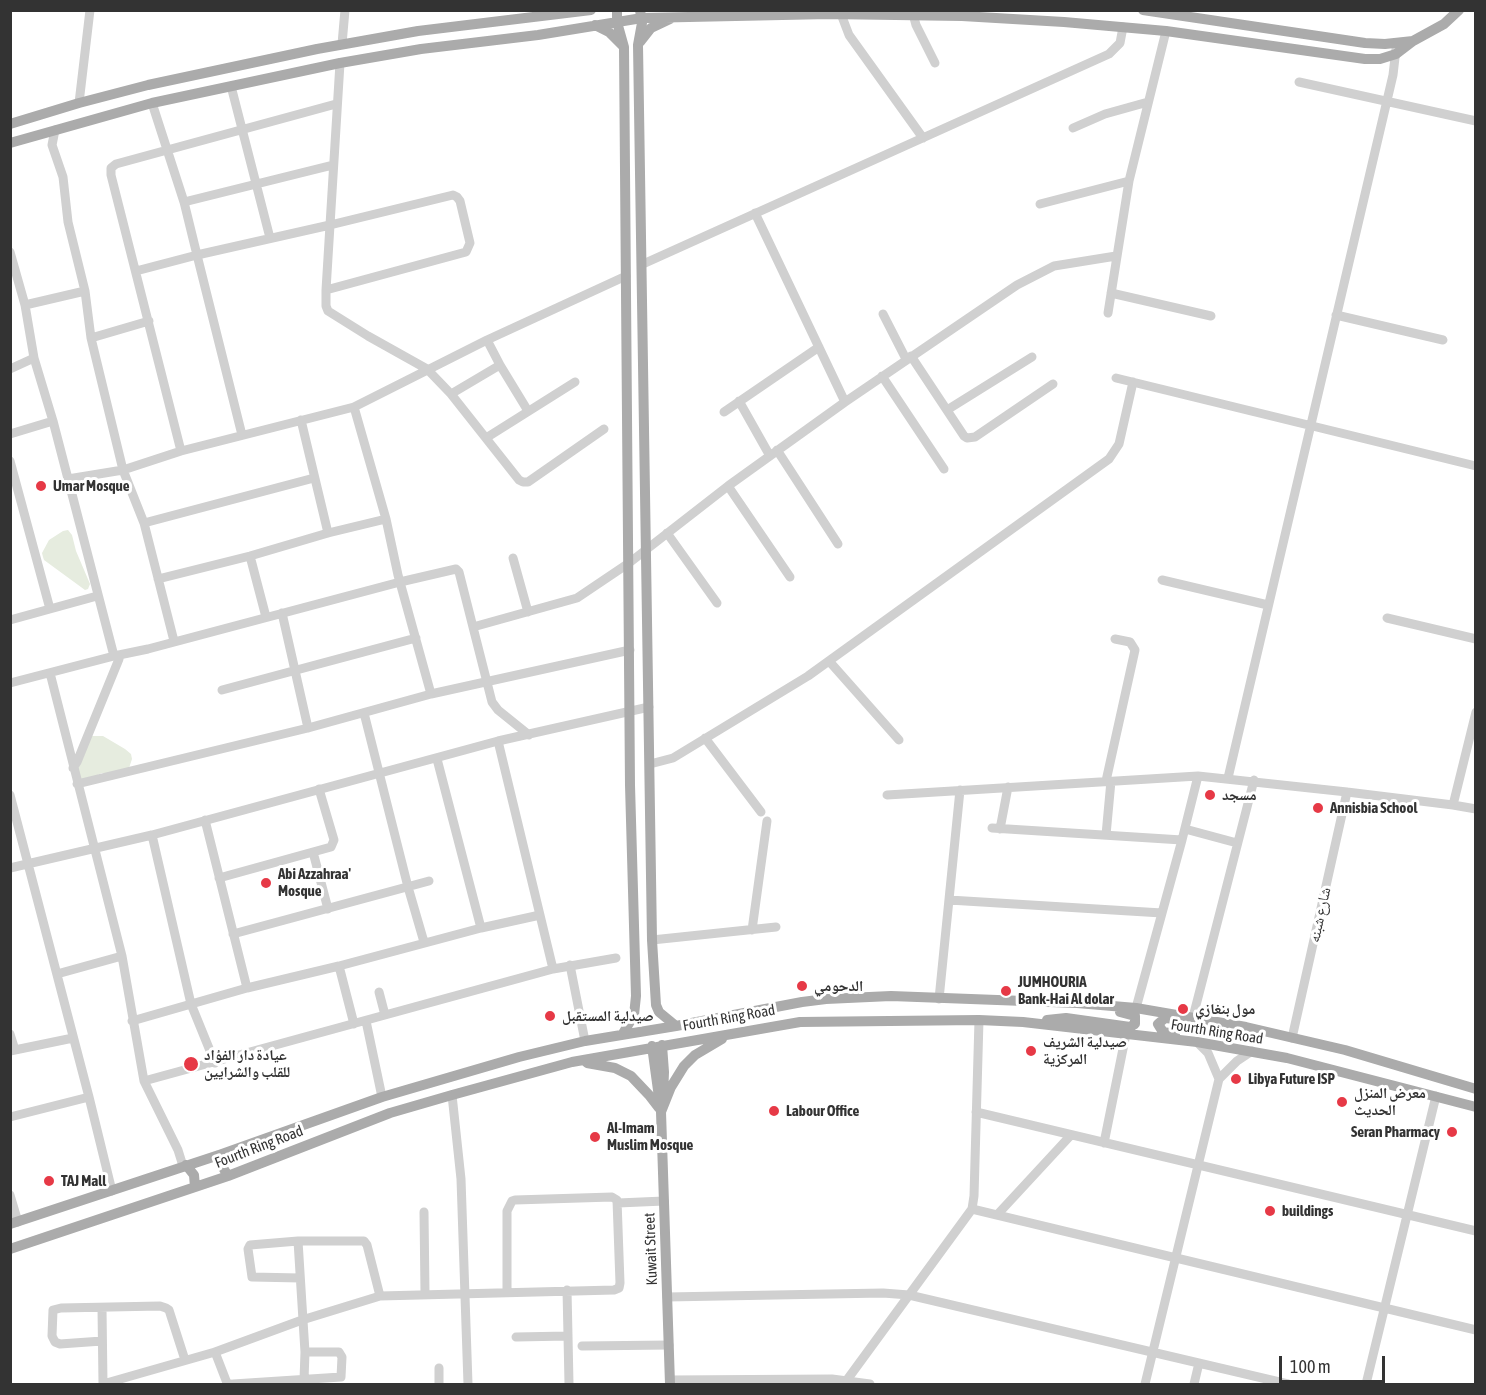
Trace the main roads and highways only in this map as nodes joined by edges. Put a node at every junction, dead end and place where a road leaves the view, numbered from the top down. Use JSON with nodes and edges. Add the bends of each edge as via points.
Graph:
{"nodes":[{"id":1,"x":591,"y":10,"type":"edge"},
{"id":2,"x":1143,"y":10,"type":"edge"},
{"id":3,"x":1459,"y":10,"type":"edge"},
{"id":4,"x":641,"y":14,"type":"edge"},
{"id":5,"x":617,"y":16,"type":"edge"},
{"id":6,"x":674,"y":17,"type":"junction"},
{"id":7,"x":595,"y":25,"type":"junction"},
{"id":8,"x":638,"y":45,"type":"junction"},
{"id":9,"x":624,"y":47,"type":"junction"},
{"id":10,"x":1396,"y":49,"type":"junction"},
{"id":11,"x":10,"y":124,"type":"edge"},
{"id":12,"x":10,"y":143,"type":"edge"},
{"id":13,"x":1082,"y":1004,"type":"junction"},
{"id":14,"x":1039,"y":1023,"type":"junction"},
{"id":15,"x":675,"y":1026,"type":"junction"},
{"id":16,"x":1246,"y":1027,"type":"junction"},
{"id":17,"x":622,"y":1035,"type":"junction"},
{"id":18,"x":729,"y":1036,"type":"junction"},
{"id":19,"x":657,"y":1046,"type":"junction"},
{"id":20,"x":1232,"y":1048,"type":"junction"},
{"id":21,"x":572,"y":1062,"type":"junction"},
{"id":22,"x":1476,"y":1089,"type":"edge"},
{"id":23,"x":1476,"y":1107,"type":"edge"},
{"id":24,"x":661,"y":1112,"type":"junction"},
{"id":25,"x":222,"y":1154,"type":"junction"},
{"id":26,"x":185,"y":1166,"type":"junction"},
{"id":27,"x":228,"y":1176,"type":"junction"},
{"id":28,"x":195,"y":1186,"type":"junction"},
{"id":29,"x":14,"y":1223,"type":"edge"},
{"id":30,"x":10,"y":1249,"type":"edge"},
{"id":31,"x":670,"y":1382,"type":"edge"}],
"edges":[{"from":1,"to":11,"type":"main road","via":[[342,44],[148,85]]},
{"from":2,"to":10,"type":"main road"},
{"from":3,"to":10,"type":"main road","via":[[1437,28]]},
{"from":4,"to":5,"type":"main road"},
{"from":4,"to":6,"type":"main road"},
{"from":4,"to":8,"type":"main road"},
{"from":5,"to":7,"type":"main road"},
{"from":5,"to":9,"type":"main road"},
{"from":6,"to":8,"type":"main road","via":[[651,28]]},
{"from":6,"to":10,"type":"main road","via":[[913,14],[1166,31],[1365,59],[1380,59]]},
{"from":7,"to":9,"type":"main road"},
{"from":7,"to":12,"type":"main road","via":[[340,63],[152,104]]},
{"from":8,"to":9,"type":"main road"},
{"from":8,"to":15,"type":"main road","via":[[652,940],[656,1005]]},
{"from":9,"to":17,"type":"main road","via":[[630,785],[636,996],[634,1015]]},
{"from":13,"to":14,"type":"main road","via":[[1092,1010],[1132,1014],[1136,1021],[1130,1027],[1066,1018]]},
{"from":13,"to":15,"type":"main road","name":"Fourth Ring Road","via":[[891,996],[826,999]]},
{"from":13,"to":16,"type":"main road","name":"Fourth Ring Road","via":[[1136,1008]]},
{"from":14,"to":18,"type":"main road","name":"Fourth Ring Road","via":[[800,1022]]},
{"from":14,"to":20,"type":"main road","name":"Fourth Ring Road"},
{"from":15,"to":17,"type":"main road","name":"Fourth Ring Road"},
{"from":16,"to":20,"type":"main road","via":[[1227,1030],[1168,1018],[1160,1021],[1163,1032],[1218,1039]]},
{"from":16,"to":22,"type":"main road","name":"Fourth Ring Road","via":[[1345,1050]]},
{"from":17,"to":25,"type":"main road","name":"Fourth Ring Road","via":[[519,1057],[382,1096]]},
{"from":18,"to":19,"type":"main road","name":"Fourth Ring Road"},
{"from":18,"to":24,"type":"main road","via":[[695,1055],[684,1066]]},
{"from":19,"to":21,"type":"main road","name":"Fourth Ring Road"},
{"from":19,"to":24,"type":"main road","name":"Kuwait Street"},
{"from":20,"to":23,"type":"main road","name":"Fourth Ring Road","via":[[1287,1058]]},
{"from":21,"to":24,"type":"main road","via":[[623,1071],[638,1082]]},
{"from":21,"to":27,"type":"main road","name":"Fourth Ring Road","via":[[390,1113]]},
{"from":24,"to":31,"type":"main road","name":"Kuwait Street"},
{"from":25,"to":26,"type":"main road","name":"Fourth Ring Road"},
{"from":25,"to":27,"type":"main road","via":[[222,1166]]},
{"from":26,"to":28,"type":"main road","via":[[194,1175]]},
{"from":26,"to":29,"type":"main road","name":"Fourth Ring Road"},
{"from":27,"to":28,"type":"main road","name":"Fourth Ring Road"},
{"from":28,"to":30,"type":"main road","name":"Fourth Ring Road"}]}
